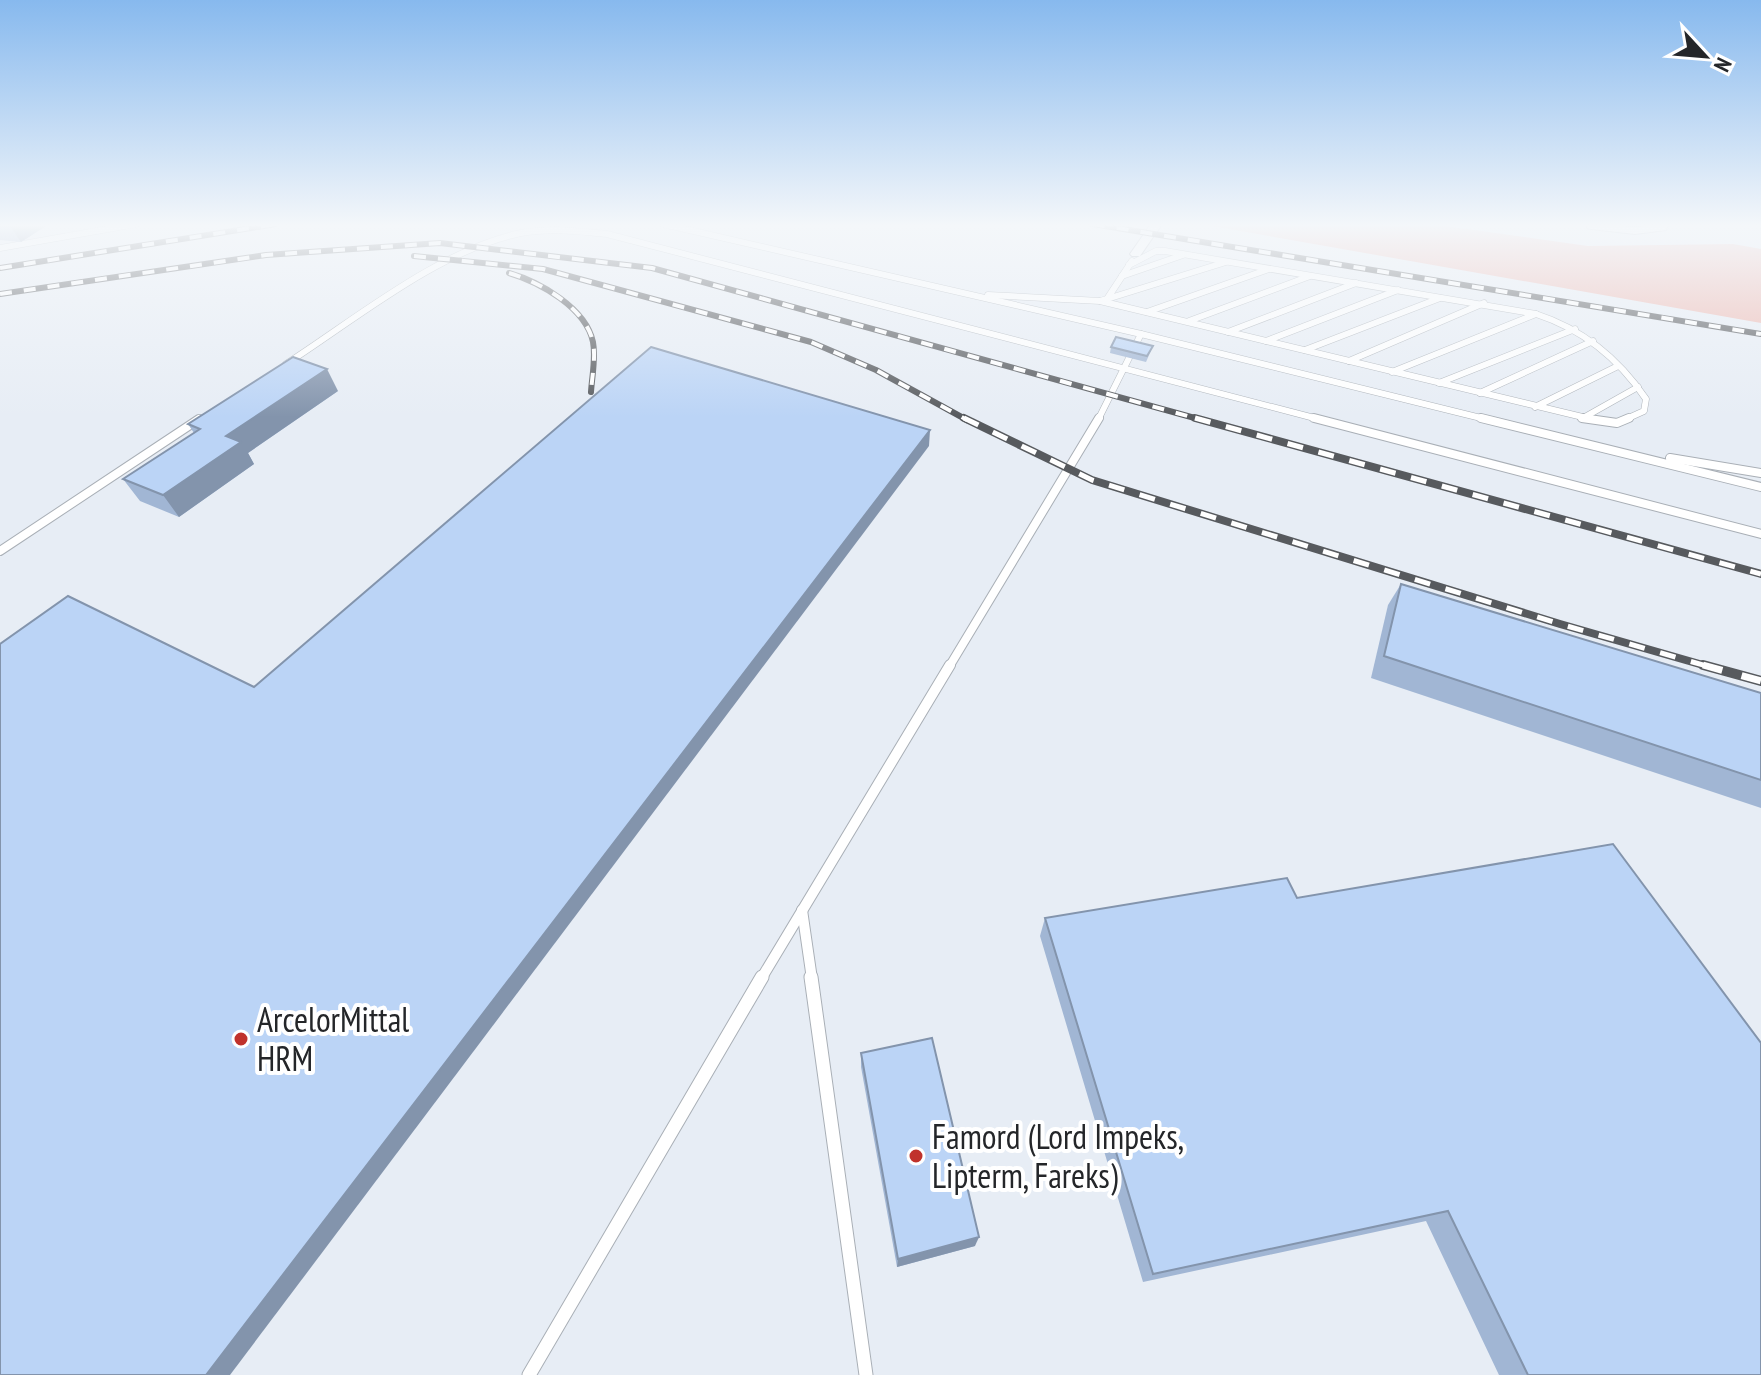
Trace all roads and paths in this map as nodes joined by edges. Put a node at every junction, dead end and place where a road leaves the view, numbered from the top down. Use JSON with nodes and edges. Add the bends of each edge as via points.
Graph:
{"nodes":[{"id":1,"x":409,"y":288,"type":"edge"},
{"id":2,"x":816,"y":288,"type":"edge"},
{"id":3,"x":938,"y":288,"type":"edge"},
{"id":4,"x":1113,"y":288,"type":"edge"},
{"id":5,"x":1142,"y":288,"type":"edge"},
{"id":6,"x":1215,"y":288,"type":"edge"},
{"id":7,"x":1278,"y":288,"type":"edge"},
{"id":8,"x":1343,"y":288,"type":"edge"},
{"id":9,"x":1396,"y":288,"type":"edge"},
{"id":10,"x":1401,"y":289,"type":"junction"},
{"id":11,"x":963,"y":294,"type":"junction"},
{"id":12,"x":1443,"y":296,"type":"junction"},
{"id":13,"x":1104,"y":300,"type":"junction"},
{"id":14,"x":1484,"y":303,"type":"junction"},
{"id":15,"x":1147,"y":312,"type":"junction"},
{"id":16,"x":1536,"y":314,"type":"junction"},
{"id":17,"x":1187,"y":322,"type":"junction"},
{"id":18,"x":1575,"y":329,"type":"junction"},
{"id":19,"x":1228,"y":332,"type":"junction"},
{"id":20,"x":1141,"y":334,"type":"junction"},
{"id":21,"x":1266,"y":341,"type":"junction"},
{"id":22,"x":1593,"y":341,"type":"junction"},
{"id":23,"x":1304,"y":350,"type":"junction"},
{"id":24,"x":1349,"y":361,"type":"junction"},
{"id":25,"x":1618,"y":366,"type":"junction"},
{"id":26,"x":1125,"y":368,"type":"junction"},
{"id":27,"x":277,"y":370,"type":"edge"},
{"id":28,"x":1392,"y":372,"type":"junction"},
{"id":29,"x":1439,"y":383,"type":"junction"},
{"id":30,"x":1638,"y":387,"type":"junction"},
{"id":31,"x":1479,"y":393,"type":"junction"},
{"id":32,"x":1535,"y":407,"type":"junction"},
{"id":33,"x":211,"y":411,"type":"edge"},
{"id":34,"x":1583,"y":418,"type":"junction"},
{"id":35,"x":1627,"y":453,"type":"junction"},
{"id":36,"x":1761,"y":473,"type":"edge"},
{"id":37,"x":1761,"y":487,"type":"edge"},
{"id":38,"x":1761,"y":534,"type":"edge"},
{"id":39,"x":0,"y":551,"type":"edge"},
{"id":40,"x":802,"y":910,"type":"junction"},
{"id":41,"x":529,"y":1375,"type":"edge"},
{"id":42,"x":866,"y":1375,"type":"edge"}],
"edges":[{"from":1,"to":27,"type":"lane"},
{"from":2,"to":26,"type":"lane"},
{"from":3,"to":11,"type":"lane"},
{"from":4,"to":13,"type":"lane"},
{"from":5,"to":13,"type":"lane"},
{"from":6,"to":15,"type":"lane"},
{"from":7,"to":17,"type":"lane"},
{"from":8,"to":19,"type":"lane"},
{"from":9,"to":10,"type":"lane"},
{"from":10,"to":12,"type":"lane"},
{"from":10,"to":21,"type":"lane"},
{"from":11,"to":13,"type":"lane"},
{"from":11,"to":20,"type":"lane"},
{"from":12,"to":14,"type":"lane"},
{"from":12,"to":23,"type":"lane"},
{"from":13,"to":15,"type":"lane"},
{"from":14,"to":16,"type":"lane"},
{"from":14,"to":24,"type":"lane"},
{"from":15,"to":17,"type":"lane"},
{"from":16,"to":18,"type":"lane"},
{"from":16,"to":28,"type":"lane"},
{"from":17,"to":19,"type":"lane"},
{"from":18,"to":22,"type":"lane"},
{"from":18,"to":29,"type":"lane"},
{"from":19,"to":21,"type":"lane"},
{"from":20,"to":26,"type":"lane"},
{"from":20,"to":35,"type":"lane"},
{"from":21,"to":23,"type":"lane"},
{"from":22,"to":25,"type":"lane"},
{"from":22,"to":31,"type":"lane"},
{"from":23,"to":24,"type":"lane"},
{"from":24,"to":28,"type":"lane"},
{"from":25,"to":30,"type":"lane"},
{"from":25,"to":32,"type":"lane"},
{"from":26,"to":38,"type":"lane"},
{"from":26,"to":40,"type":"lane"},
{"from":28,"to":29,"type":"lane"},
{"from":29,"to":31,"type":"lane"},
{"from":30,"to":34,"type":"lane"},
{"from":30,"to":34,"type":"lane","via":[[1646,399],[1644,411],[1633,419],[1617,423]]},
{"from":31,"to":32,"type":"lane"},
{"from":32,"to":34,"type":"lane"},
{"from":33,"to":39,"type":"lane"},
{"from":35,"to":36,"type":"lane"},
{"from":35,"to":37,"type":"lane"},
{"from":40,"to":41,"type":"lane"},
{"from":40,"to":42,"type":"lane"}]}
